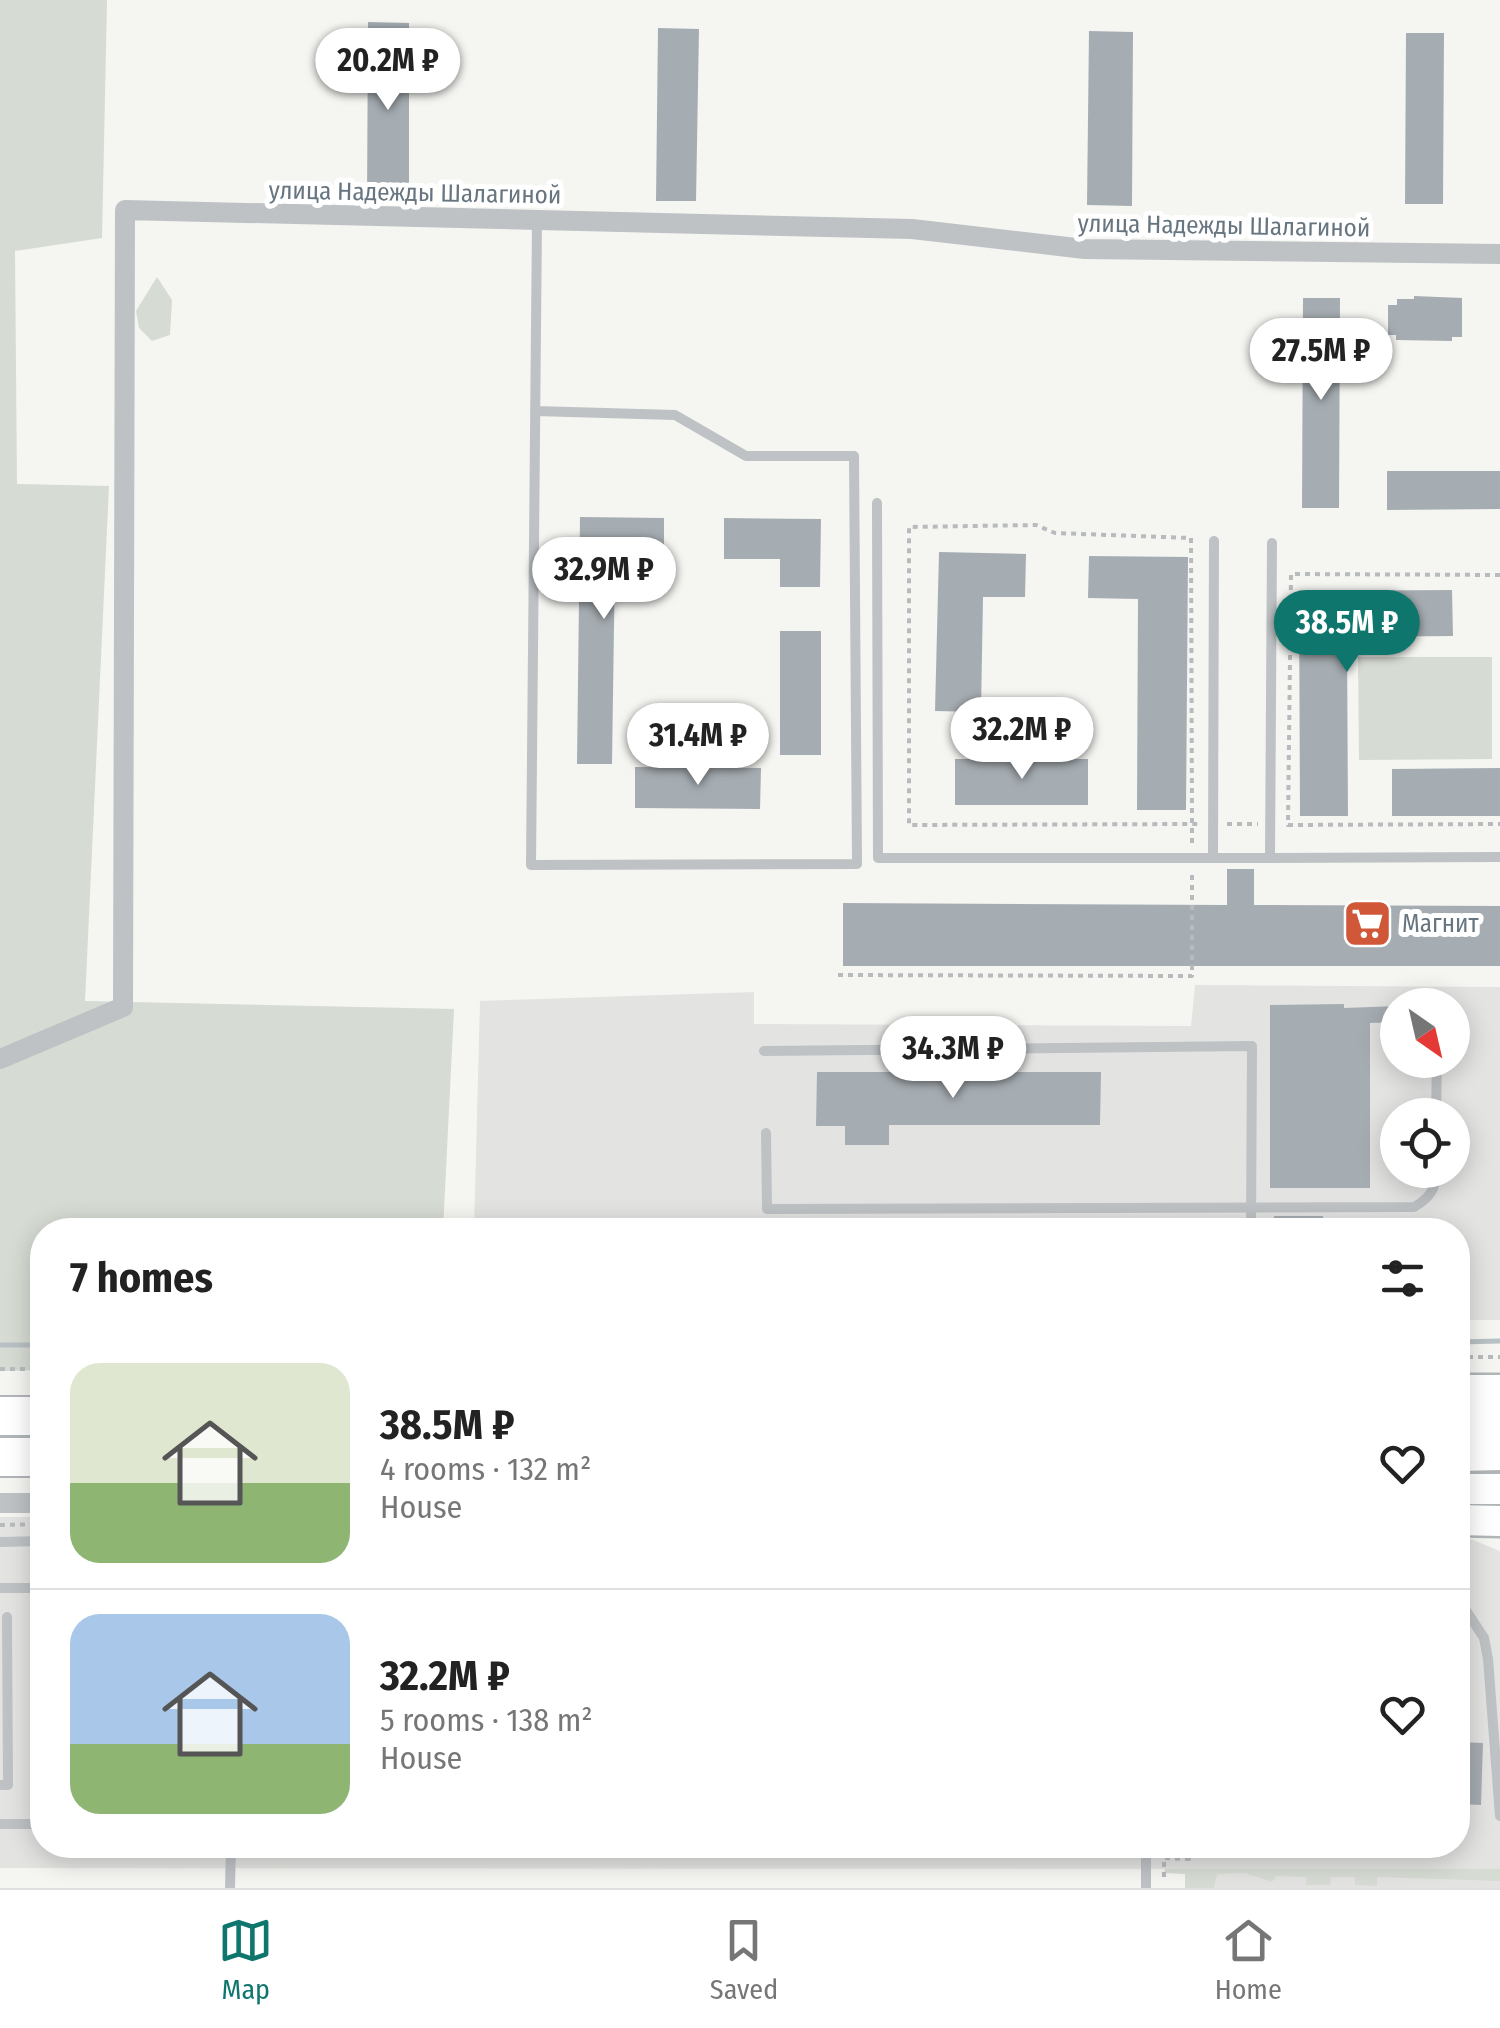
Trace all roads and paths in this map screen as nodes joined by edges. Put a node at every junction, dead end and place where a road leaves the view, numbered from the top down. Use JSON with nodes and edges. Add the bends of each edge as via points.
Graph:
{"nodes":[{"id":1,"x":537,"y":220,"type":"junction"},
{"id":2,"x":1500,"y":254,"type":"edge"},
{"id":3,"x":535,"y":411,"type":"junction"},
{"id":4,"x":877,"y":503,"type":"dead end"},
{"id":5,"x":1191,"y":538,"type":"dead end"},
{"id":6,"x":1214,"y":541,"type":"dead end"},
{"id":7,"x":1272,"y":544,"type":"dead end"},
{"id":8,"x":1500,"y":576,"type":"edge"},
{"id":9,"x":1213,"y":824,"type":"junction"},
{"id":10,"x":1270,"y":824,"type":"junction"},
{"id":11,"x":1500,"y":824,"type":"edge"},
{"id":12,"x":1500,"y":857,"type":"edge"},
{"id":13,"x":1213,"y":858,"type":"junction"},
{"id":14,"x":1270,"y":858,"type":"junction"},
{"id":15,"x":764,"y":1051,"type":"dead end"},
{"id":16,"x":0,"y":1059,"type":"edge"},
{"id":17,"x":766,"y":1134,"type":"dead end"},
{"id":18,"x":1434,"y":1188,"type":"edge"},
{"id":19,"x":1251,"y":1208,"type":"junction"},
{"id":20,"x":1251,"y":1218,"type":"edge"},
{"id":21,"x":1470,"y":1357,"type":"edge"},
{"id":22,"x":1500,"y":1357,"type":"edge"},
{"id":23,"x":0,"y":1369,"type":"edge"},
{"id":24,"x":30,"y":1369,"type":"edge"},
{"id":25,"x":1470,"y":1390,"type":"edge"},
{"id":26,"x":1500,"y":1390,"type":"edge"},
{"id":27,"x":0,"y":1416,"type":"edge"},
{"id":28,"x":30,"y":1416,"type":"edge"},
{"id":29,"x":0,"y":1457,"type":"edge"},
{"id":30,"x":30,"y":1457,"type":"edge"},
{"id":31,"x":1470,"y":1489,"type":"edge"},
{"id":32,"x":1500,"y":1489,"type":"edge"},
{"id":33,"x":0,"y":1503,"type":"edge"},
{"id":34,"x":30,"y":1503,"type":"edge"},
{"id":35,"x":1470,"y":1520,"type":"edge"},
{"id":36,"x":1500,"y":1521,"type":"edge"},
{"id":37,"x":30,"y":1524,"type":"edge"},
{"id":38,"x":0,"y":1525,"type":"edge"},
{"id":39,"x":0,"y":1542,"type":"edge"},
{"id":40,"x":30,"y":1542,"type":"edge"},
{"id":41,"x":0,"y":1588,"type":"edge"},
{"id":42,"x":30,"y":1588,"type":"edge"},
{"id":43,"x":7,"y":1616,"type":"dead end"},
{"id":44,"x":1470,"y":1616,"type":"edge"},
{"id":45,"x":0,"y":1785,"type":"edge"},
{"id":46,"x":1500,"y":1816,"type":"edge"},
{"id":47,"x":0,"y":1824,"type":"edge"},
{"id":48,"x":30,"y":1824,"type":"edge"},
{"id":49,"x":230,"y":1858,"type":"edge"},
{"id":50,"x":1146,"y":1858,"type":"edge"},
{"id":51,"x":1164,"y":1858,"type":"edge"},
{"id":52,"x":1164,"y":1858,"type":"edge"},
{"id":53,"x":1189,"y":1858,"type":"edge"},
{"id":54,"x":1164,"y":1877,"type":"dead end"},
{"id":55,"x":230,"y":1888,"type":"edge"},
{"id":56,"x":1146,"y":1888,"type":"edge"}],
"edges":[{"from":1,"to":2,"type":"street","name":"улица Надежды Шалагиной","via":[[912,229],[1085,249]]},
{"from":1,"to":3,"type":"lane"},
{"from":1,"to":16,"type":"street","name":"улица Надежды Шалагиной","via":[[124,210],[123,1006]]},
{"from":3,"to":3,"type":"lane","via":[[531,865],[857,864],[854,456],[746,456],[675,415]]},
{"from":4,"to":13,"type":"lane","via":[[878,858]]},
{"from":5,"to":9,"type":"path","via":[[1055,533],[1036,525],[909,528],[909,825]]},
{"from":6,"to":9,"type":"lane"},
{"from":7,"to":10,"type":"lane"},
{"from":8,"to":11,"type":"path","via":[[1291,574],[1288,824]]},
{"from":9,"to":10,"type":"path"},
{"from":9,"to":13,"type":"lane"},
{"from":10,"to":14,"type":"lane"},
{"from":12,"to":14,"type":"lane"},
{"from":13,"to":14,"type":"lane"},
{"from":15,"to":19,"type":"lane","via":[[1252,1046]]},
{"from":17,"to":19,"type":"lane","via":[[768,1210]]},
{"from":18,"to":19,"type":"lane","via":[[1414,1207]]},
{"from":19,"to":20,"type":"lane"},
{"from":21,"to":22,"type":"path"},
{"from":23,"to":24,"type":"path"},
{"from":25,"to":26,"type":"main road"},
{"from":27,"to":28,"type":"highway"},
{"from":29,"to":30,"type":"highway"},
{"from":31,"to":32,"type":"main road"},
{"from":33,"to":34,"type":"street"},
{"from":35,"to":36,"type":"main road"},
{"from":37,"to":38,"type":"path"},
{"from":39,"to":40,"type":"lane"},
{"from":41,"to":42,"type":"lane"},
{"from":43,"to":45,"type":"lane","via":[[8,1784]]},
{"from":44,"to":46,"type":"lane","via":[[1488,1659]]},
{"from":47,"to":48,"type":"lane"},
{"from":49,"to":55,"type":"lane"},
{"from":50,"to":56,"type":"lane"},
{"from":51,"to":53,"type":"path"},
{"from":52,"to":54,"type":"path"}]}
